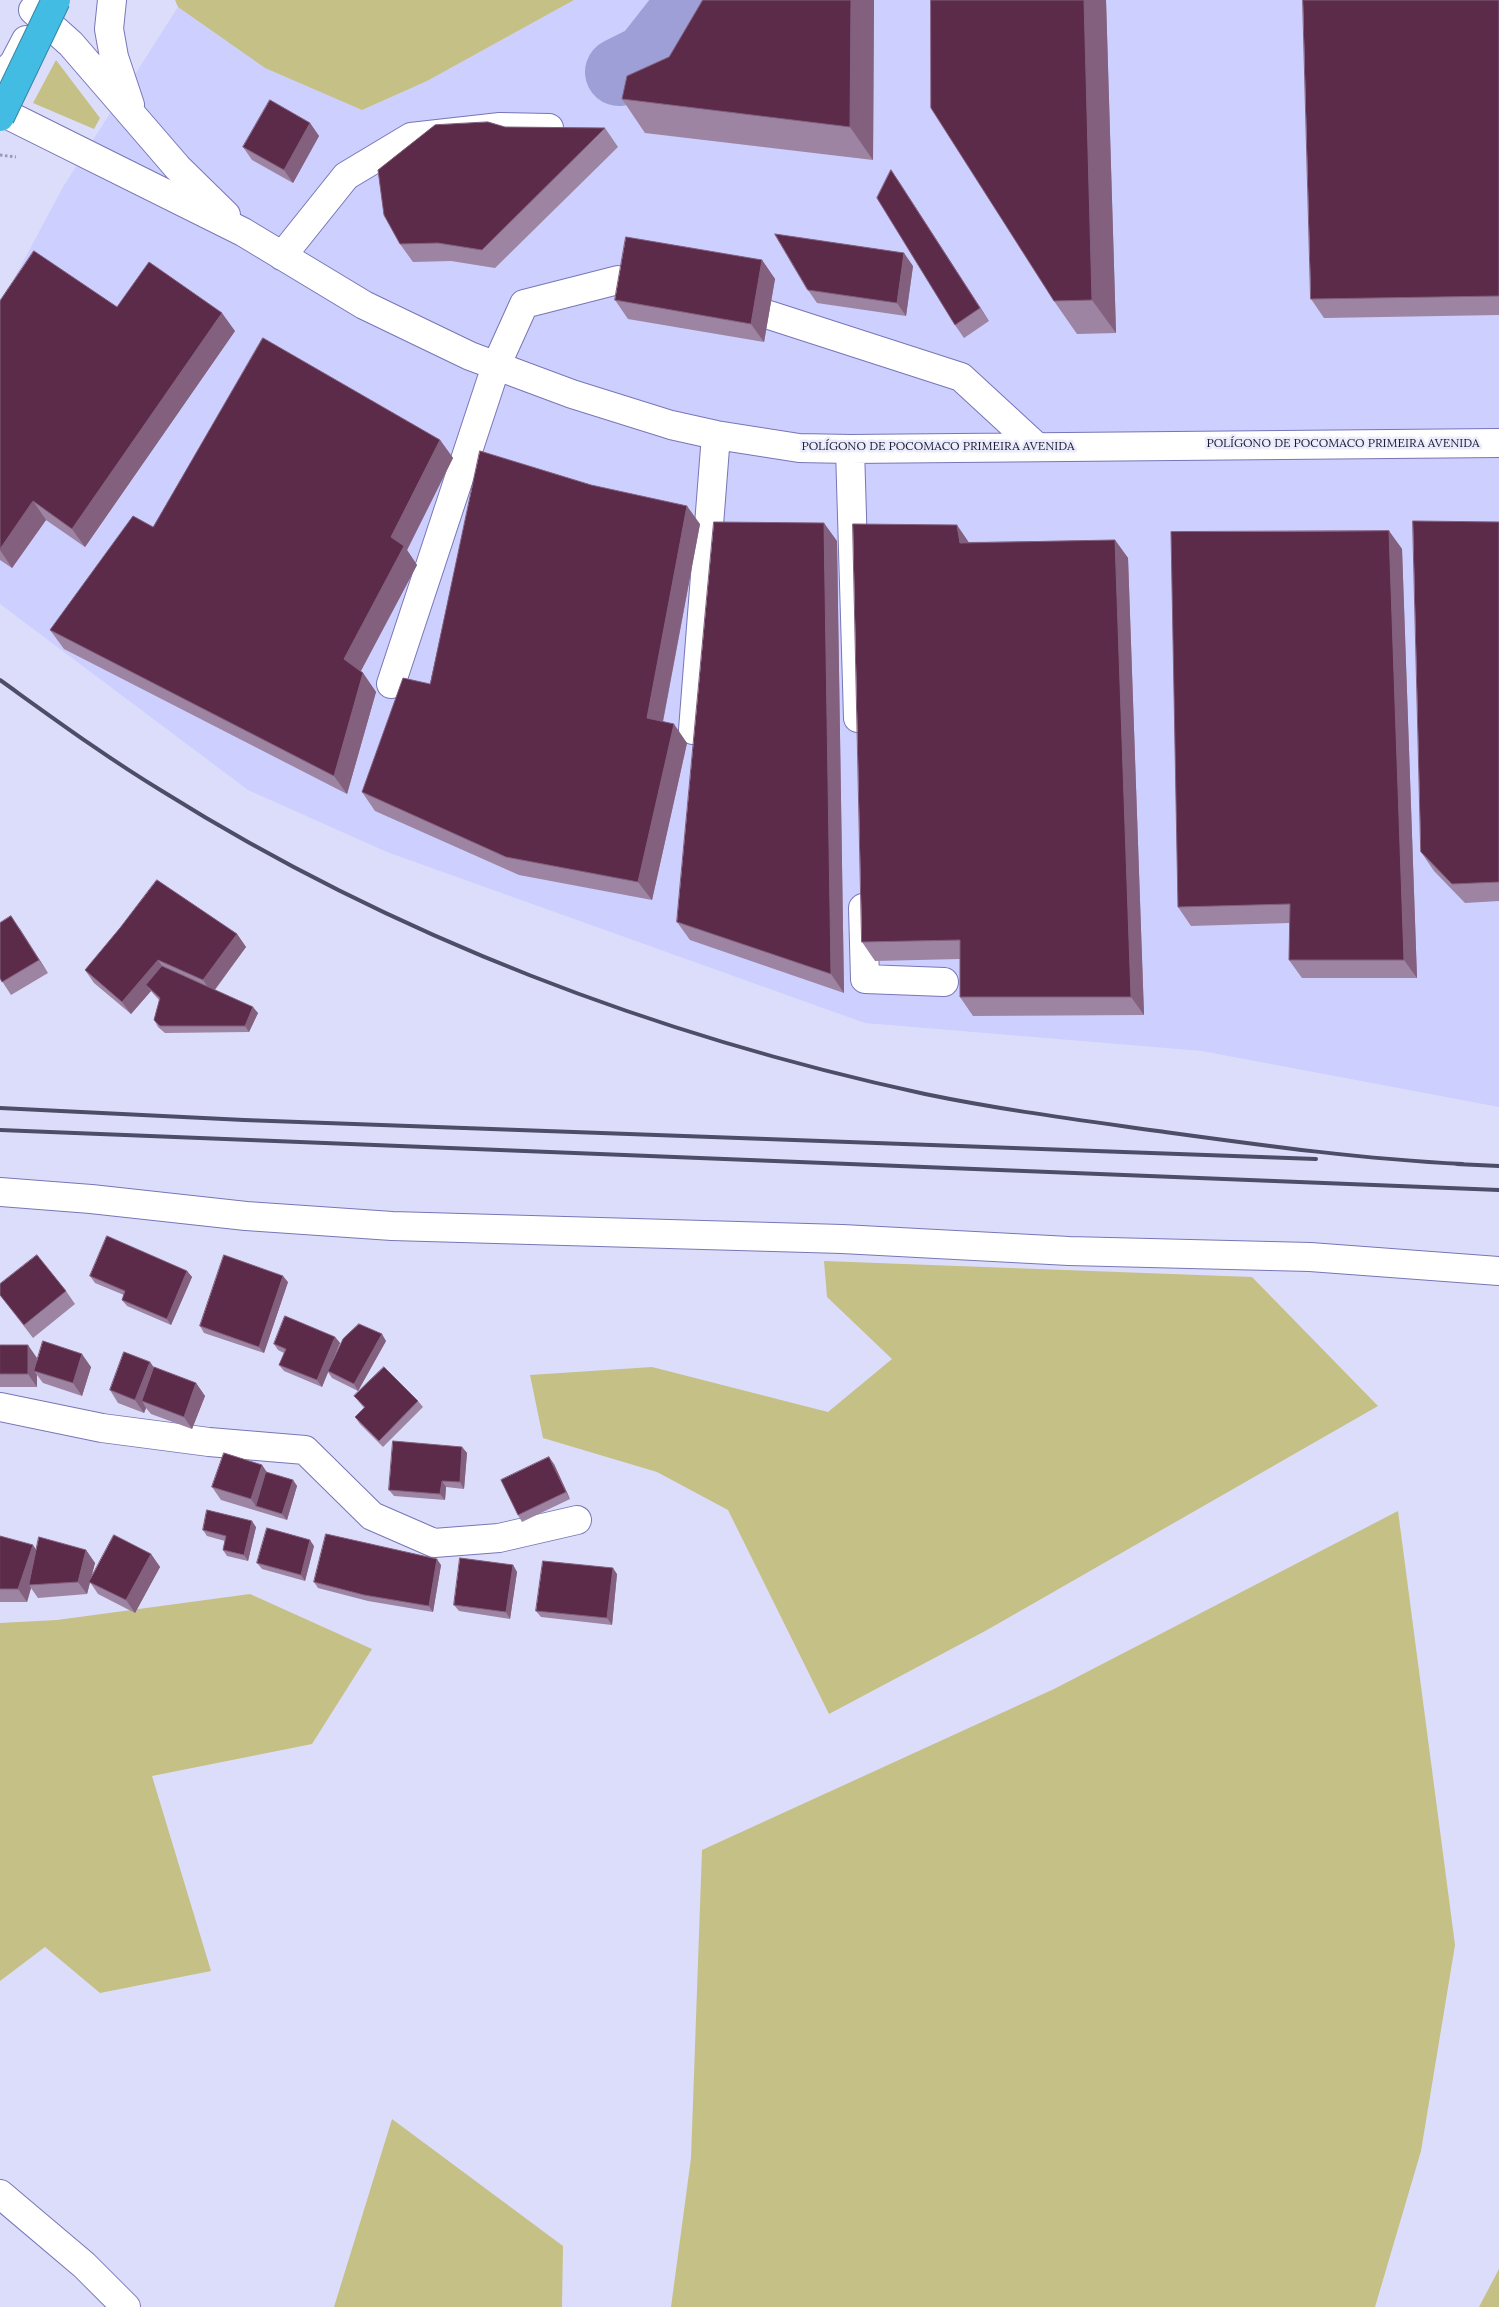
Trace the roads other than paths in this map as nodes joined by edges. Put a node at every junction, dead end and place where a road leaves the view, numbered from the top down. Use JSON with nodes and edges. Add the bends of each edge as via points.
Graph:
{"nodes":[{"id":1,"x":112,"y":0,"type":"edge"},
{"id":2,"x":39,"y":3,"type":"edge"},
{"id":3,"x":0,"y":77,"type":"edge"},
{"id":4,"x":0,"y":111,"type":"edge"},
{"id":5,"x":134,"y":116,"type":"junction"},
{"id":6,"x":0,"y":117,"type":"edge"},
{"id":7,"x":577,"y":129,"type":"edge"},
{"id":8,"x":243,"y":232,"type":"junction"},
{"id":9,"x":282,"y":256,"type":"junction"},
{"id":10,"x":634,"y":284,"type":"edge"},
{"id":11,"x":769,"y":315,"type":"dead end"},
{"id":12,"x":496,"y":366,"type":"junction"},
{"id":13,"x":716,"y":435,"type":"junction"},
{"id":14,"x":1499,"y":443,"type":"edge"},
{"id":15,"x":1037,"y":447,"type":"junction"},
{"id":16,"x":850,"y":450,"type":"junction"},
{"id":17,"x":391,"y":684,"type":"dead end"},
{"id":18,"x":693,"y":730,"type":"edge"},
{"id":19,"x":858,"y":739,"type":"edge"},
{"id":20,"x":862,"y":879,"type":"edge"},
{"id":21,"x":944,"y":982,"type":"dead end"},
{"id":22,"x":0,"y":1192,"type":"edge"},
{"id":23,"x":1499,"y":1271,"type":"edge"},
{"id":24,"x":0,"y":1407,"type":"edge"},
{"id":25,"x":577,"y":1520,"type":"dead end"},
{"id":26,"x":0,"y":2194,"type":"edge"},
{"id":27,"x":126,"y":2307,"type":"edge"}],
"edges":[{"from":1,"to":5,"type":"street","via":[[109,29],[114,57]]},
{"from":2,"to":3,"type":"street","via":[[14,63]]},
{"from":2,"to":5,"type":"street","name":"POLÍGONO DE POCOMACO PRIMEIRA AVENIDA"},
{"from":2,"to":6,"type":"highway","bridge":true},
{"from":4,"to":8,"type":"street","name":"POLÍGONO DE POCOMACO PRIMEIRA AVENIDA"},
{"from":5,"to":8,"type":"street","name":"POLÍGONO DE POCOMACO PRIMEIRA AVENIDA","via":[[178,168]]},
{"from":7,"to":9,"type":"street","via":[[500,127],[411,137],[346,176]]},
{"from":8,"to":9,"type":"street","name":"POLÍGONO DE POCOMACO PRIMEIRA AVENIDA"},
{"from":9,"to":12,"type":"street","name":"POLÍGONO DE POCOMACO PRIMEIRA AVENIDA","via":[[364,305]]},
{"from":10,"to":12,"type":"street","via":[[618,280],[524,304]]},
{"from":11,"to":15,"type":"street","via":[[961,378]]},
{"from":12,"to":13,"type":"street","name":"POLÍGONO DE POCOMACO PRIMEIRA AVENIDA","via":[[572,394],[671,425]]},
{"from":12,"to":17,"type":"street"},
{"from":13,"to":16,"type":"street","name":"POLÍGONO DE POCOMACO PRIMEIRA AVENIDA","via":[[799,448]]},
{"from":13,"to":18,"type":"street"},
{"from":14,"to":15,"type":"street","name":"POLÍGONO DE POCOMACO PRIMEIRA AVENIDA"},
{"from":15,"to":16,"type":"street","name":"POLÍGONO DE POCOMACO PRIMEIRA AVENIDA"},
{"from":16,"to":19,"type":"street"},
{"from":20,"to":21,"type":"street","via":[[864,979]]},
{"from":22,"to":23,"type":"street","via":[[246,1216],[392,1226],[1310,1257]]},
{"from":24,"to":25,"type":"street","via":[[102,1428],[305,1450],[372,1516],[434,1543],[499,1538]]},
{"from":26,"to":27,"type":"street","via":[[84,2265]]}]}
